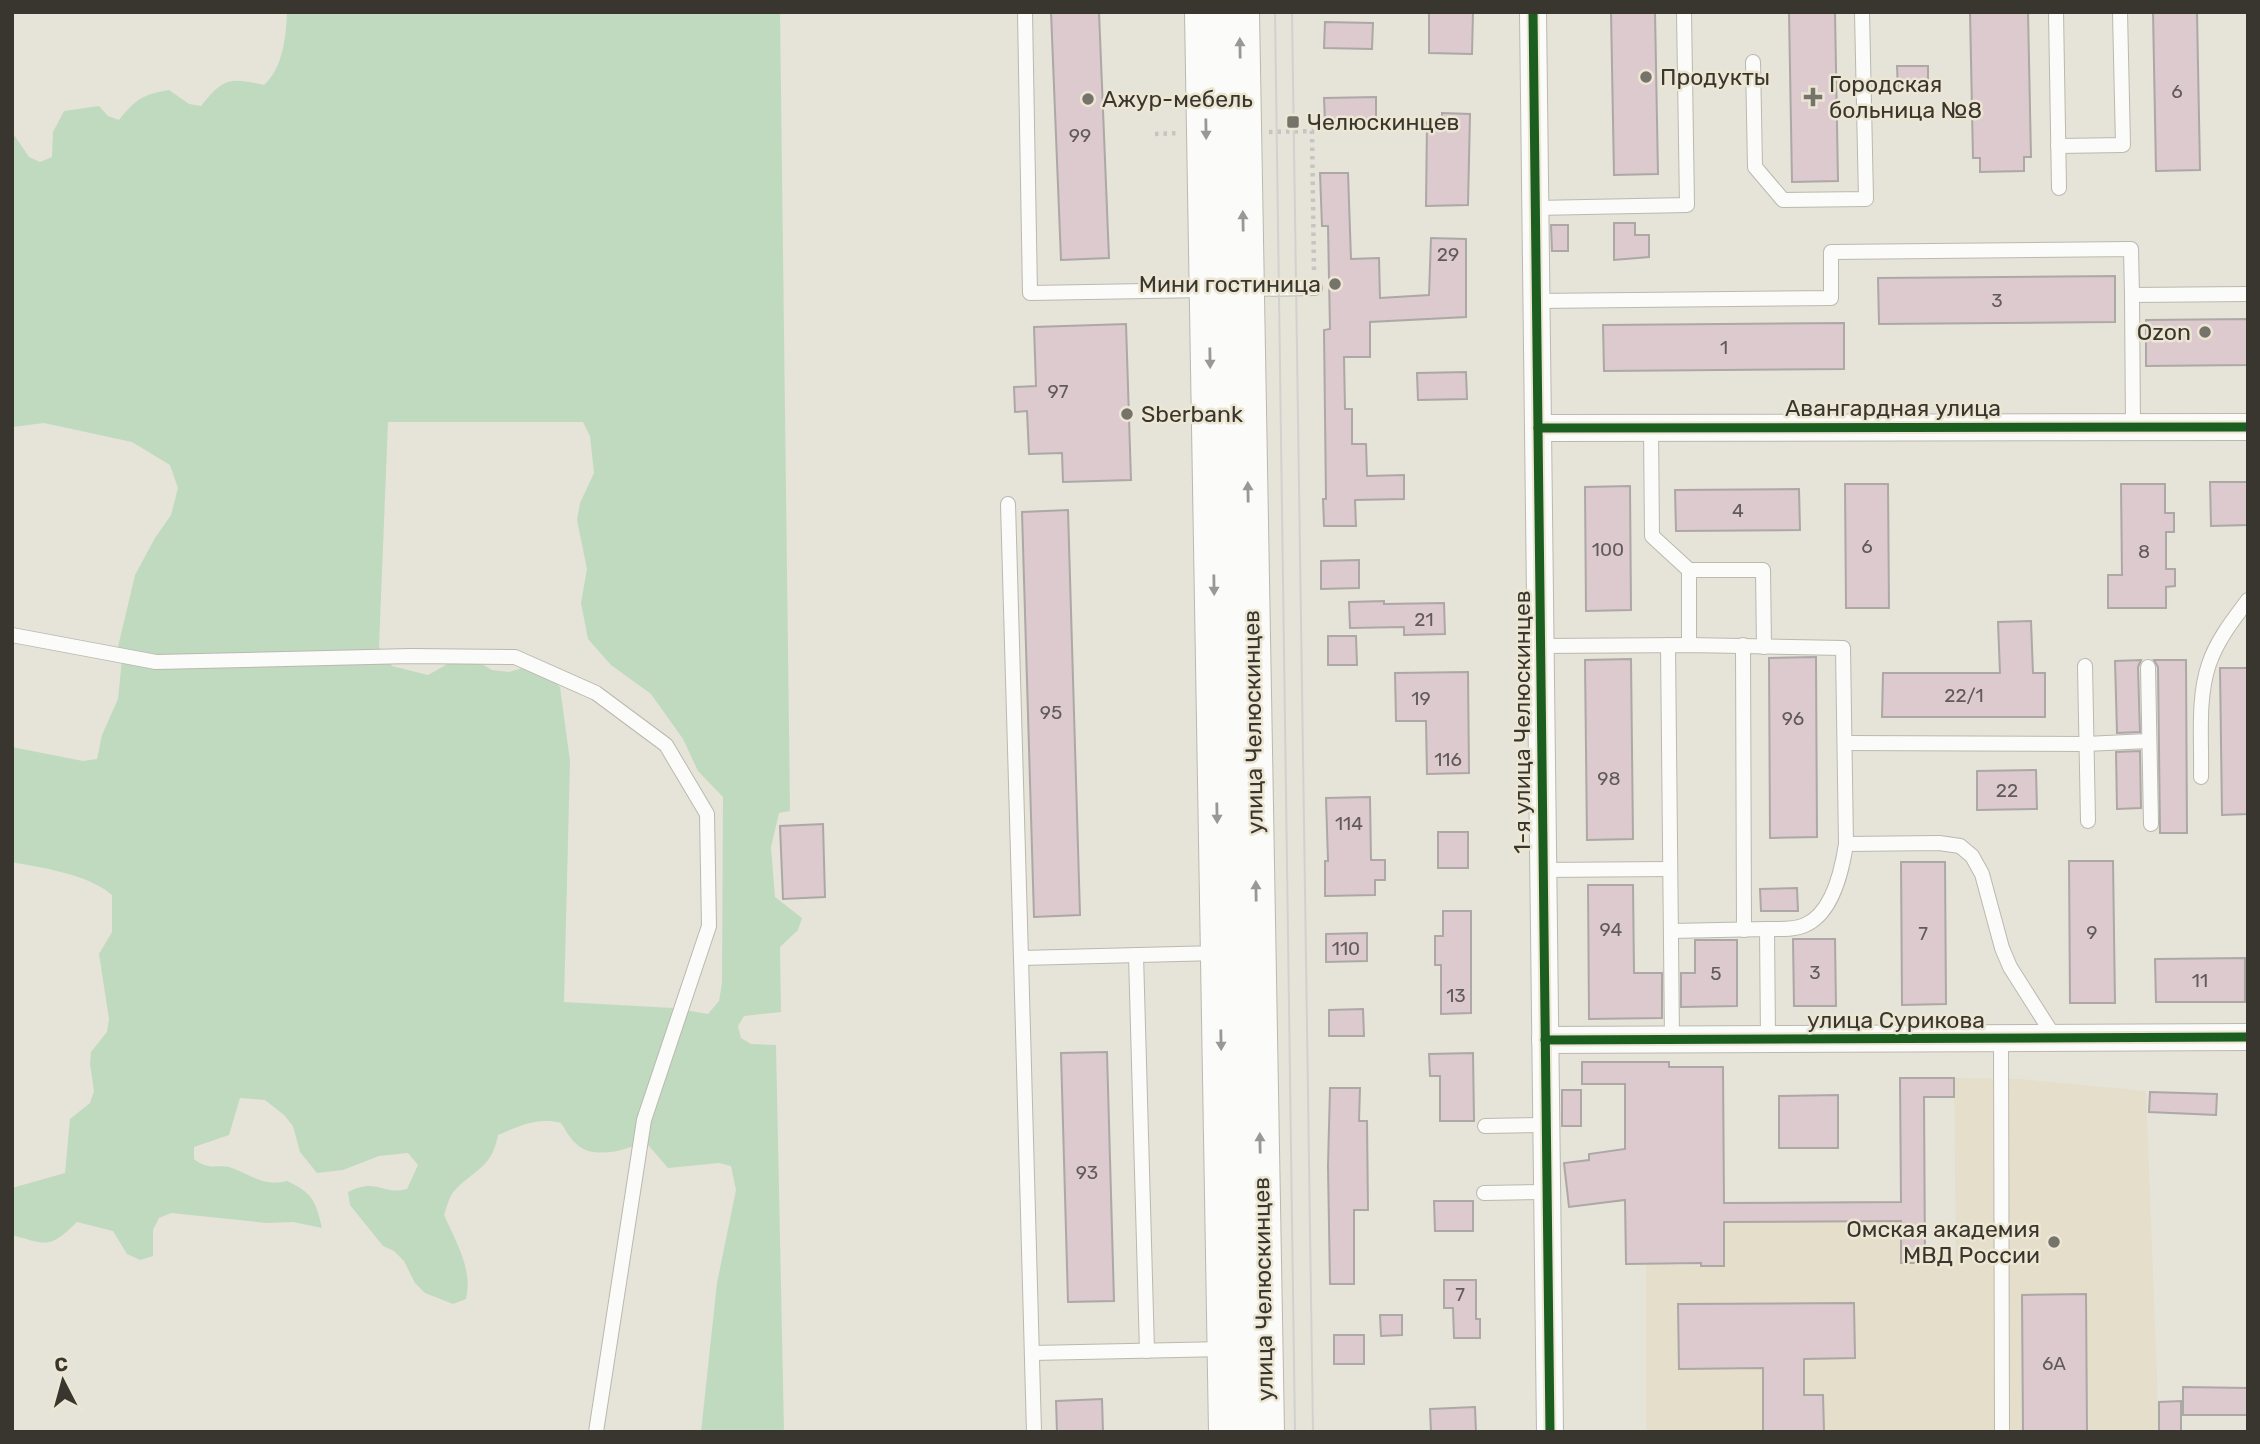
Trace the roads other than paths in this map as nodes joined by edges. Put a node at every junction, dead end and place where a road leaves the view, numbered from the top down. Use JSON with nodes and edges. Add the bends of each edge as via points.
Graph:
{"nodes":[{"id":1,"x":1024,"y":12,"type":"edge"},
{"id":2,"x":1204,"y":12,"type":"edge"},
{"id":3,"x":1240,"y":12,"type":"edge"},
{"id":4,"x":1533,"y":12,"type":"edge"},
{"id":5,"x":1684,"y":12,"type":"edge"},
{"id":6,"x":1862,"y":12,"type":"edge"},
{"id":7,"x":2056,"y":12,"type":"edge"},
{"id":8,"x":2120,"y":12,"type":"edge"},
{"id":9,"x":1754,"y":62,"type":"dead end"},
{"id":10,"x":2059,"y":146,"type":"junction"},
{"id":11,"x":2059,"y":188,"type":"dead end"},
{"id":12,"x":1535,"y":208,"type":"junction"},
{"id":13,"x":1315,"y":288,"type":"road end"},
{"id":14,"x":1227,"y":289,"type":"junction"},
{"id":15,"x":2248,"y":294,"type":"edge"},
{"id":16,"x":2132,"y":295,"type":"junction"},
{"id":17,"x":1536,"y":301,"type":"junction"},
{"id":18,"x":2248,"y":426,"type":"edge"},
{"id":19,"x":2133,"y":427,"type":"junction"},
{"id":20,"x":1538,"y":428,"type":"junction"},
{"id":21,"x":1651,"y":428,"type":"junction"},
{"id":22,"x":1008,"y":504,"type":"dead end"},
{"id":23,"x":1689,"y":570,"type":"junction"},
{"id":24,"x":2248,"y":600,"type":"edge"},
{"id":25,"x":12,"y":635,"type":"edge"},
{"id":26,"x":1668,"y":645,"type":"junction"},
{"id":27,"x":1689,"y":645,"type":"junction"},
{"id":28,"x":1743,"y":645,"type":"junction"},
{"id":29,"x":1541,"y":646,"type":"junction"},
{"id":30,"x":1764,"y":647,"type":"junction"},
{"id":31,"x":2085,"y":666,"type":"dead end"},
{"id":32,"x":2148,"y":667,"type":"dead end"},
{"id":33,"x":2148,"y":741,"type":"junction"},
{"id":34,"x":1845,"y":743,"type":"junction"},
{"id":35,"x":2086,"y":744,"type":"junction"},
{"id":36,"x":2201,"y":777,"type":"dead end"},
{"id":37,"x":2088,"y":821,"type":"dead end"},
{"id":38,"x":2151,"y":824,"type":"dead end"},
{"id":39,"x":1846,"y":844,"type":"junction"},
{"id":40,"x":1670,"y":869,"type":"junction"},
{"id":41,"x":1542,"y":870,"type":"junction"},
{"id":42,"x":1767,"y":929,"type":"junction"},
{"id":43,"x":1744,"y":930,"type":"junction"},
{"id":44,"x":1671,"y":931,"type":"junction"},
{"id":45,"x":1238,"y":952,"type":"junction"},
{"id":46,"x":1136,"y":955,"type":"junction"},
{"id":47,"x":1021,"y":958,"type":"junction"},
{"id":48,"x":2248,"y":1037,"type":"edge"},
{"id":49,"x":2001,"y":1038,"type":"junction"},
{"id":50,"x":2055,"y":1038,"type":"junction"},
{"id":51,"x":1768,"y":1039,"type":"junction"},
{"id":52,"x":1545,"y":1040,"type":"junction"},
{"id":53,"x":1672,"y":1040,"type":"junction"},
{"id":54,"x":1546,"y":1125,"type":"junction"},
{"id":55,"x":1485,"y":1126,"type":"dead end"},
{"id":56,"x":1547,"y":1192,"type":"junction"},
{"id":57,"x":1484,"y":1193,"type":"dead end"},
{"id":58,"x":1264,"y":1348,"type":"junction"},
{"id":59,"x":1226,"y":1349,"type":"junction"},
{"id":60,"x":1147,"y":1351,"type":"junction"},
{"id":61,"x":1032,"y":1353,"type":"junction"},
{"id":62,"x":596,"y":1432,"type":"edge"},
{"id":63,"x":1034,"y":1432,"type":"edge"},
{"id":64,"x":1228,"y":1432,"type":"edge"},
{"id":65,"x":1265,"y":1432,"type":"edge"},
{"id":66,"x":1550,"y":1432,"type":"edge"},
{"id":67,"x":2002,"y":1432,"type":"edge"}],
"edges":[{"from":1,"to":14,"type":"lane","via":[[1030,293]]},
{"from":2,"to":14,"type":"main road","name":"улица Челюскинцев","one_way":true},
{"from":14,"to":3,"type":"main road","name":"улица Челюскинцев","one_way":true},
{"from":4,"to":12,"type":"street","name":"1-я улица Челюскинцев"},
{"from":5,"to":12,"type":"lane","via":[[1687,205]]},
{"from":6,"to":9,"type":"lane","via":[[1866,199],[1783,200],[1755,167]]},
{"from":7,"to":10,"type":"lane"},
{"from":8,"to":10,"type":"lane","via":[[2123,145]]},
{"from":10,"to":11,"type":"lane"},
{"from":12,"to":17,"type":"street","name":"1-я улица Челюскинцев"},
{"from":13,"to":14,"type":"lane"},
{"from":14,"to":45,"type":"main road","name":"улица Челюскинцев"},
{"from":15,"to":16,"type":"lane"},
{"from":16,"to":17,"type":"lane","via":[[2131,249],[1831,251],[1831,298]]},
{"from":16,"to":19,"type":"lane"},
{"from":17,"to":20,"type":"street","name":"1-я улица Челюскинцев"},
{"from":18,"to":19,"type":"street","name":"Авангардная улица"},
{"from":19,"to":21,"type":"street","name":"Авангардная улица"},
{"from":20,"to":21,"type":"street","name":"Авангардная улица"},
{"from":20,"to":29,"type":"street","name":"1-я улица Челюскинцев"},
{"from":21,"to":23,"type":"lane","via":[[1652,536]]},
{"from":22,"to":47,"type":"lane"},
{"from":23,"to":27,"type":"lane"},
{"from":23,"to":30,"type":"lane","via":[[1763,570]]},
{"from":24,"to":36,"type":"lane","via":[[2208,665]]},
{"from":25,"to":62,"type":"lane","via":[[156,662],[515,657],[596,693],[666,745],[707,814],[709,926],[644,1119]]},
{"from":26,"to":27,"type":"lane"},
{"from":26,"to":29,"type":"lane"},
{"from":26,"to":40,"type":"lane"},
{"from":27,"to":28,"type":"lane"},
{"from":28,"to":30,"type":"lane"},
{"from":28,"to":43,"type":"lane"},
{"from":29,"to":41,"type":"street","name":"1-я улица Челюскинцев"},
{"from":30,"to":34,"type":"lane","via":[[1843,648]]},
{"from":31,"to":35,"type":"lane"},
{"from":32,"to":33,"type":"lane"},
{"from":33,"to":35,"type":"lane"},
{"from":33,"to":38,"type":"lane"},
{"from":34,"to":35,"type":"lane"},
{"from":34,"to":39,"type":"lane"},
{"from":35,"to":37,"type":"lane"},
{"from":39,"to":42,"type":"lane","via":[[1838,881],[1817,916],[1802,927]]},
{"from":39,"to":50,"type":"lane","via":[[1939,843],[1960,846],[1972,856],[1982,874],[2010,967]]},
{"from":40,"to":41,"type":"lane"},
{"from":40,"to":44,"type":"lane"},
{"from":41,"to":52,"type":"street","name":"1-я улица Челюскинцев"},
{"from":42,"to":43,"type":"lane"},
{"from":42,"to":51,"type":"lane"},
{"from":43,"to":44,"type":"lane"},
{"from":44,"to":53,"type":"lane"},
{"from":45,"to":46,"type":"lane"},
{"from":58,"to":45,"type":"main road","name":"улица Челюскинцев","one_way":true},
{"from":45,"to":59,"type":"main road","name":"улица Челюскинцев","one_way":true},
{"from":46,"to":47,"type":"lane"},
{"from":46,"to":60,"type":"lane"},
{"from":47,"to":61,"type":"lane"},
{"from":48,"to":50,"type":"street","name":"улица Сурикова"},
{"from":49,"to":50,"type":"street","name":"улица Сурикова"},
{"from":49,"to":51,"type":"street","name":"улица Сурикова"},
{"from":49,"to":67,"type":"lane"},
{"from":51,"to":53,"type":"street","name":"улица Сурикова"},
{"from":52,"to":53,"type":"street","name":"улица Сурикова"},
{"from":52,"to":54,"type":"street","name":"1-я улица Челюскинцев"},
{"from":54,"to":55,"type":"lane"},
{"from":54,"to":56,"type":"street","name":"1-я улица Челюскинцев"},
{"from":56,"to":57,"type":"lane"},
{"from":56,"to":66,"type":"street","name":"1-я улица Челюскинцев"},
{"from":58,"to":59,"type":"main road"},
{"from":58,"to":65,"type":"main road","name":"улица Челюскинцев"},
{"from":59,"to":60,"type":"lane"},
{"from":59,"to":64,"type":"main road","name":"улица Челюскинцев"},
{"from":60,"to":61,"type":"lane"},
{"from":61,"to":63,"type":"lane"}]}
